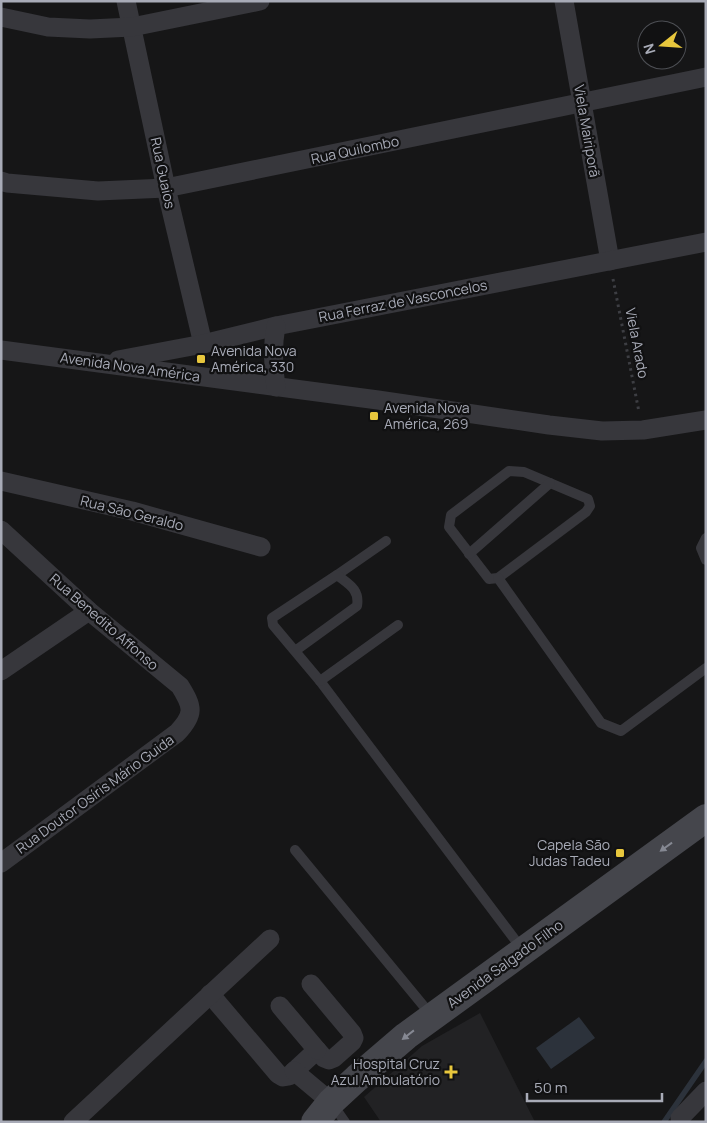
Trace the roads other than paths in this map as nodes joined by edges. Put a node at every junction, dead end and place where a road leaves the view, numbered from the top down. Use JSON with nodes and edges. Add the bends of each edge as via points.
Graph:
{"nodes":[{"id":1,"x":126,"y":1,"type":"edge"},
{"id":2,"x":260,"y":1,"type":"edge"},
{"id":3,"x":564,"y":1,"type":"edge"},
{"id":4,"x":1,"y":17,"type":"edge"},
{"id":5,"x":132,"y":27,"type":"junction"},
{"id":6,"x":706,"y":77,"type":"edge"},
{"id":7,"x":582,"y":103,"type":"junction"},
{"id":8,"x":1,"y":181,"type":"edge"},
{"id":9,"x":166,"y":188,"type":"junction"},
{"id":10,"x":706,"y":242,"type":"edge"},
{"id":11,"x":610,"y":261,"type":"junction"},
{"id":12,"x":276,"y":326,"type":"junction"},
{"id":13,"x":203,"y":344,"type":"junction"},
{"id":14,"x":1,"y":350,"type":"edge"},
{"id":15,"x":102,"y":363,"type":"junction"},
{"id":16,"x":276,"y":387,"type":"junction"},
{"id":17,"x":706,"y":420,"type":"edge"},
{"id":18,"x":1,"y":481,"type":"edge"},
{"id":19,"x":550,"y":483,"type":"junction"},
{"id":20,"x":1,"y":530,"type":"edge"},
{"id":21,"x":706,"y":538,"type":"edge"},
{"id":22,"x":386,"y":541,"type":"dead end"},
{"id":23,"x":261,"y":548,"type":"dead end"},
{"id":24,"x":470,"y":554,"type":"junction"},
{"id":25,"x":706,"y":560,"type":"edge"},
{"id":26,"x":336,"y":574,"type":"junction"},
{"id":27,"x":498,"y":578,"type":"junction"},
{"id":28,"x":89,"y":611,"type":"junction"},
{"id":29,"x":398,"y":625,"type":"dead end"},
{"id":30,"x":295,"y":651,"type":"junction"},
{"id":31,"x":706,"y":668,"type":"edge"},
{"id":32,"x":1,"y":671,"type":"edge"},
{"id":33,"x":320,"y":681,"type":"junction"},
{"id":34,"x":188,"y":722,"type":"joint"},
{"id":35,"x":706,"y":818,"type":"edge"},
{"id":36,"x":295,"y":850,"type":"dead end"},
{"id":37,"x":1,"y":863,"type":"edge"},
{"id":38,"x":270,"y":939,"type":"dead end"},
{"id":39,"x":524,"y":951,"type":"junction"},
{"id":40,"x":311,"y":984,"type":"dead end"},
{"id":41,"x":210,"y":994,"type":"junction"},
{"id":42,"x":280,"y":1006,"type":"dead end"},
{"id":43,"x":433,"y":1017,"type":"junction"},
{"id":44,"x":317,"y":1050,"type":"junction"},
{"id":45,"x":294,"y":1071,"type":"junction"},
{"id":46,"x":706,"y":1092,"type":"edge"},
{"id":47,"x":330,"y":1115,"type":"edge"},
{"id":48,"x":680,"y":1118,"type":"dead end"},
{"id":49,"x":73,"y":1122,"type":"edge"}],
"edges":[{"from":1,"to":5,"type":"street","name":"Rua Guaios"},
{"from":2,"to":5,"type":"street"},
{"from":3,"to":7,"type":"street","name":"Viela Mairiporã"},
{"from":4,"to":5,"type":"street","via":[[48,26]]},
{"from":5,"to":9,"type":"street","name":"Rua Guaios"},
{"from":6,"to":7,"type":"street","name":"Rua Quilombo"},
{"from":7,"to":9,"type":"street","name":"Rua Quilombo"},
{"from":7,"to":11,"type":"street","name":"Viela Mairiporã"},
{"from":8,"to":9,"type":"street","name":"Rua Quilombo","via":[[98,190]]},
{"from":9,"to":13,"type":"street","name":"Rua Guaios"},
{"from":10,"to":11,"type":"street","name":"Rua Ferraz de Vasconcelos"},
{"from":11,"to":12,"type":"street","name":"Rua Ferraz de Vasconcelos"},
{"from":12,"to":13,"type":"street","name":"Rua Ferraz de Vasconcelos"},
{"from":12,"to":16,"type":"street","via":[[273,356]]},
{"from":13,"to":15,"type":"street","name":"Rua Ferraz de Vasconcelos"},
{"from":14,"to":15,"type":"street","name":"Avenida Nova América"},
{"from":15,"to":16,"type":"street","name":"Avenida Nova América"},
{"from":16,"to":17,"type":"street","name":"Avenida Nova América","via":[[602,431],[643,430]]},
{"from":18,"to":23,"type":"street","name":"Rua São Geraldo","via":[[132,511]]},
{"from":19,"to":24,"type":"lane"},
{"from":19,"to":24,"type":"lane","via":[[524,472],[509,471],[451,515],[449,527]]},
{"from":19,"to":27,"type":"lane","via":[[588,499],[590,506]]},
{"from":20,"to":28,"type":"street","name":"Rua Benedito Affonso"},
{"from":21,"to":25,"type":"lane","via":[[701,548]]},
{"from":22,"to":26,"type":"lane"},
{"from":24,"to":27,"type":"lane","via":[[489,579]]},
{"from":26,"to":30,"type":"lane","via":[[353,588],[358,598],[357,606]]},
{"from":26,"to":30,"type":"lane","via":[[272,618],[273,625]]},
{"from":27,"to":31,"type":"lane","via":[[601,723],[621,731]]},
{"from":28,"to":32,"type":"street"},
{"from":28,"to":34,"type":"street","name":"Rua Benedito Affonso","via":[[180,686],[191,709]]},
{"from":29,"to":33,"type":"lane"},
{"from":30,"to":33,"type":"lane"},
{"from":33,"to":39,"type":"lane"},
{"from":34,"to":37,"type":"street","name":"Rua Doutor Osíris Mário Guida"},
{"from":35,"to":39,"type":"main road","name":"Avenida Salgado Filho","one_way":true},
{"from":36,"to":43,"type":"lane"},
{"from":38,"to":41,"type":"street"},
{"from":39,"to":43,"type":"main road","name":"Avenida Salgado Filho"},
{"from":40,"to":44,"type":"street","via":[[354,1038],[329,1060]]},
{"from":41,"to":45,"type":"street","via":[[278,1074],[289,1076]]},
{"from":41,"to":49,"type":"street"},
{"from":42,"to":44,"type":"street"},
{"from":43,"to":47,"type":"main road","name":"Avenida Salgado Filho","one_way":true,"via":[[356,1078]]},
{"from":44,"to":45,"type":"street"},
{"from":45,"to":47,"type":"street"},
{"from":46,"to":48,"type":"street"}]}
